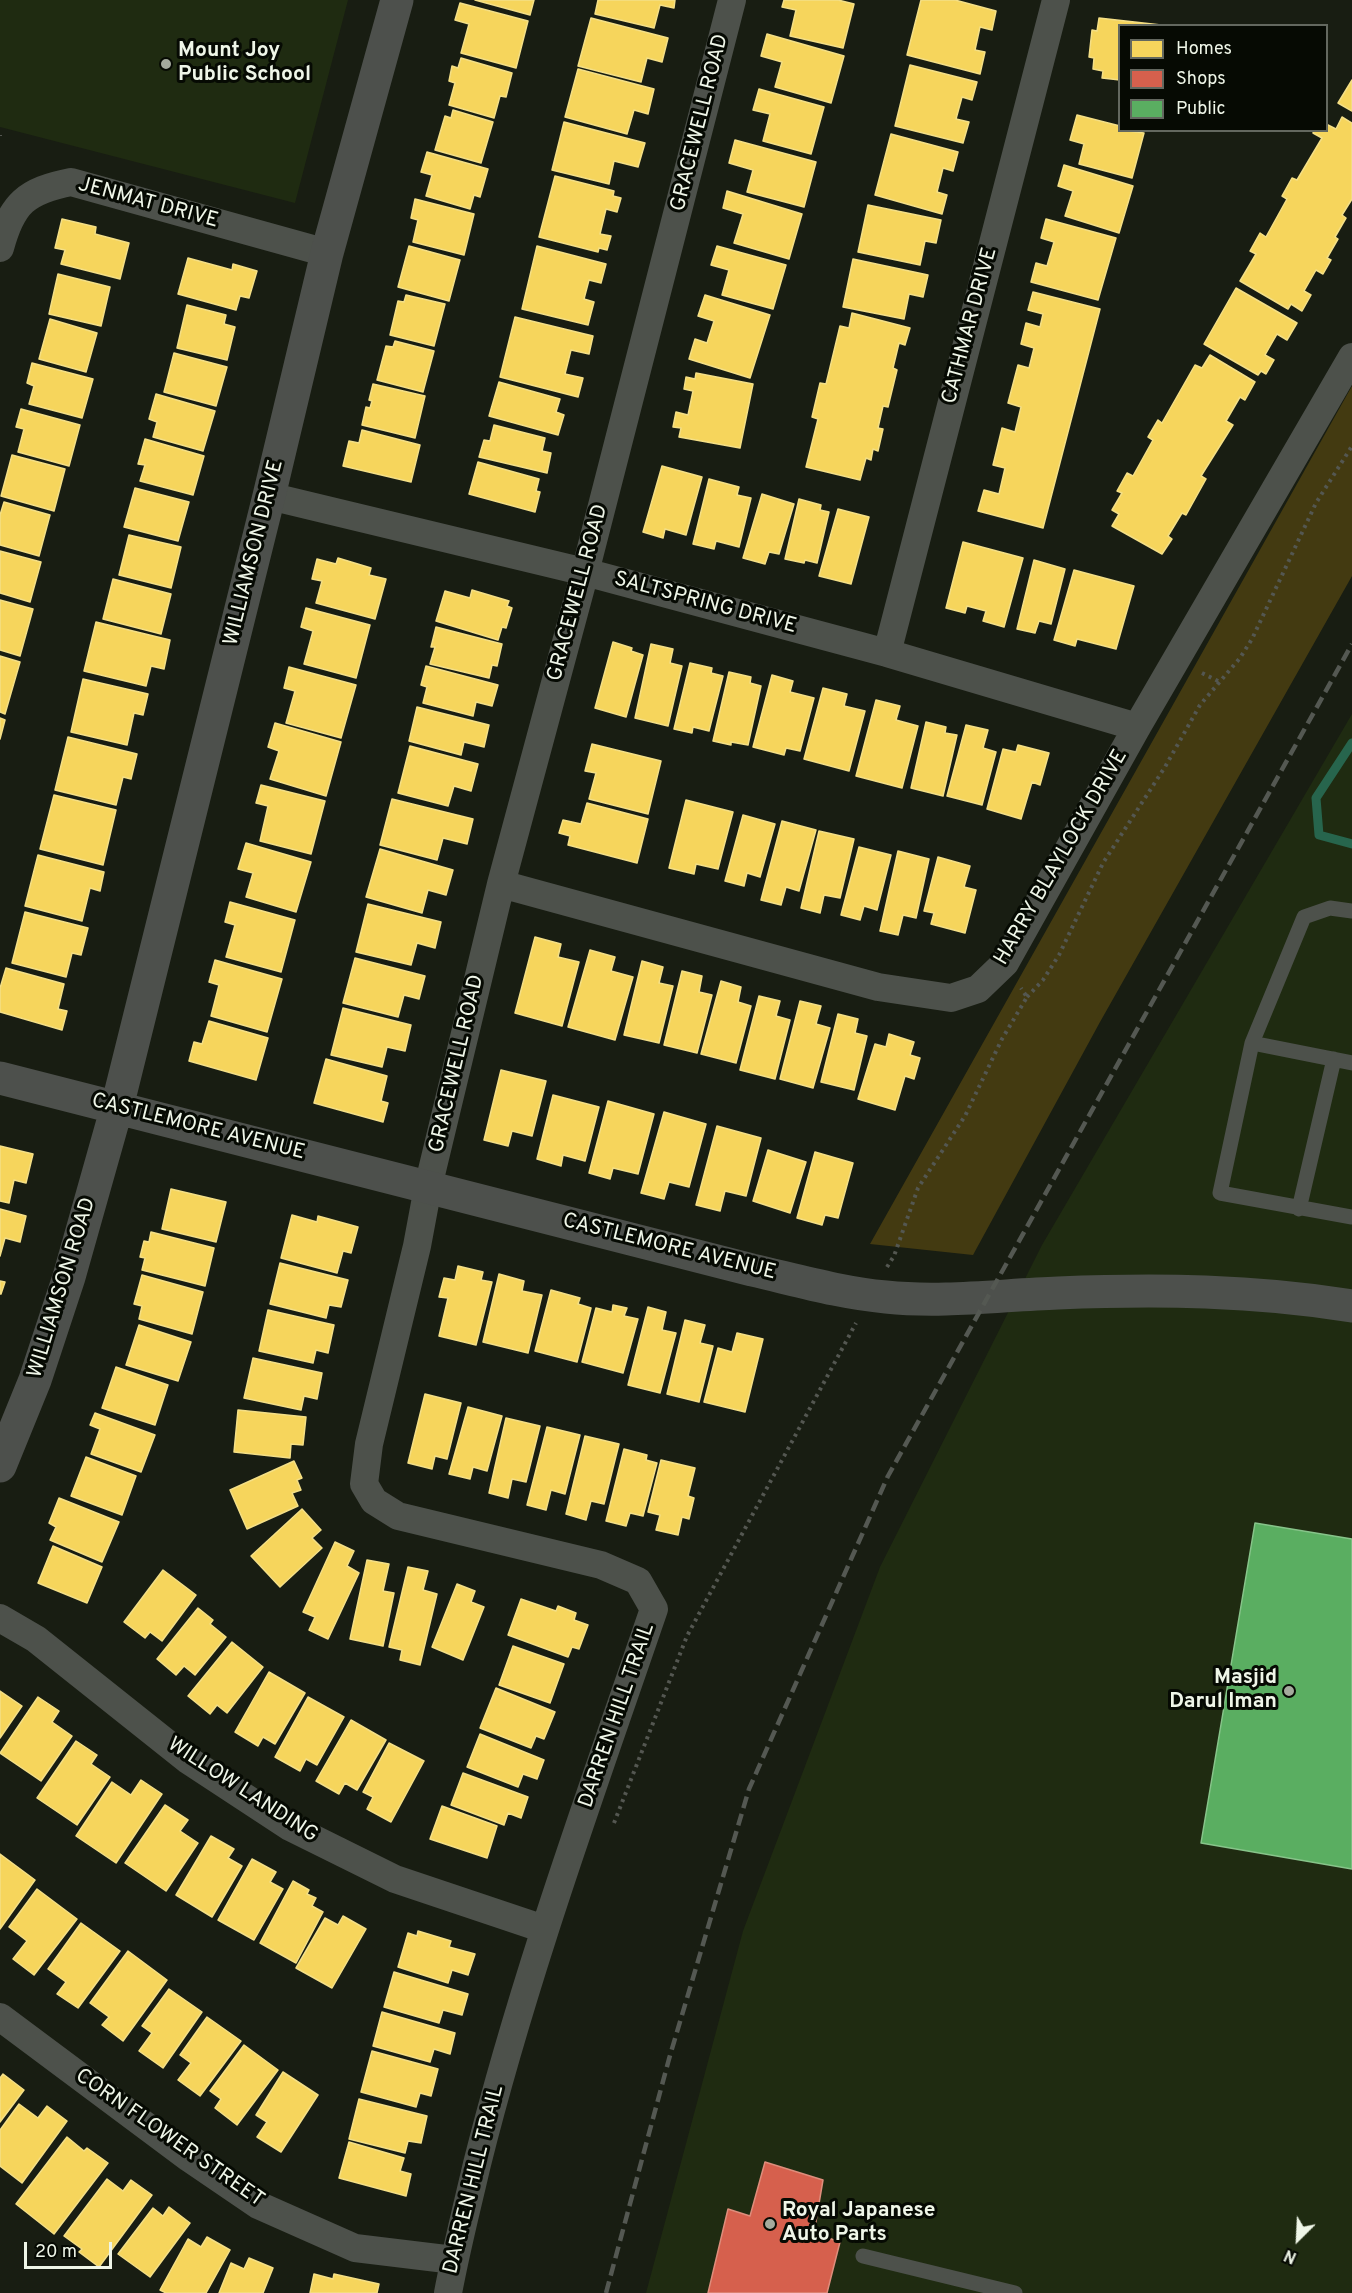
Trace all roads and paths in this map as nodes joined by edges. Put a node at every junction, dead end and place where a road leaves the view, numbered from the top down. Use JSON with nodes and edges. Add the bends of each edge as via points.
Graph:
{"nodes":[{"id":1,"x":397,"y":0,"type":"edge"},
{"id":2,"x":732,"y":0,"type":"edge"},
{"id":3,"x":1056,"y":0,"type":"edge"},
{"id":4,"x":0,"y":248,"type":"edge"},
{"id":5,"x":327,"y":253,"type":"junction"},
{"id":6,"x":1352,"y":357,"type":"edge"},
{"id":7,"x":1352,"y":446,"type":"edge"},
{"id":8,"x":269,"y":496,"type":"junction"},
{"id":9,"x":585,"y":572,"type":"junction"},
{"id":10,"x":887,"y":653,"type":"junction"},
{"id":11,"x":1137,"y":727,"type":"junction"},
{"id":12,"x":501,"y":884,"type":"junction"},
{"id":13,"x":1352,"y":911,"type":"edge"},
{"id":14,"x":1005,"y":963,"type":"junction"},
{"id":15,"x":1028,"y":997,"type":"junction"},
{"id":16,"x":1252,"y":1043,"type":"junction"},
{"id":17,"x":1334,"y":1059,"type":"junction"},
{"id":18,"x":1352,"y":1063,"type":"edge"},
{"id":19,"x":0,"y":1078,"type":"edge"},
{"id":20,"x":117,"y":1107,"type":"junction"},
{"id":21,"x":428,"y":1187,"type":"junction"},
{"id":22,"x":1299,"y":1209,"type":"junction"},
{"id":23,"x":1352,"y":1217,"type":"edge"},
{"id":24,"x":871,"y":1295,"type":"junction"},
{"id":25,"x":1352,"y":1306,"type":"edge"},
{"id":26,"x":0,"y":1466,"type":"edge"},
{"id":27,"x":0,"y":1618,"type":"edge"},
{"id":28,"x":613,"y":1824,"type":"dead end"},
{"id":29,"x":544,"y":1929,"type":"junction"},
{"id":30,"x":0,"y":2017,"type":"edge"},
{"id":31,"x":863,"y":2256,"type":"dead end"},
{"id":32,"x":454,"y":2260,"type":"junction"},
{"id":33,"x":448,"y":2293,"type":"edge"},
{"id":34,"x":1015,"y":2293,"type":"edge"}],
"edges":[{"from":1,"to":5,"type":"street","name":"WILLIAMSON DRIVE"},
{"from":2,"to":9,"type":"street","name":"GRACEWELL ROAD"},
{"from":3,"to":10,"type":"street","name":"CATHMAR DRIVE"},
{"from":4,"to":5,"type":"street","name":"JENMAT DRIVE","via":[[19,202],[46,187],[71,182]]},
{"from":5,"to":8,"type":"street","name":"WILLIAMSON DRIVE"},
{"from":6,"to":11,"type":"street","name":"HARRY BLAYLOCK DRIVE"},
{"from":7,"to":15,"type":"path","via":[[1316,503],[1252,639],[1200,705],[1103,863],[1059,955]]},
{"from":8,"to":9,"type":"street","name":"SALTSPRING DRIVE"},
{"from":8,"to":20,"type":"street","name":"WILLIAMSON DRIVE"},
{"from":9,"to":10,"type":"street","name":"SALTSPRING DRIVE"},
{"from":9,"to":12,"type":"street","name":"GRACEWELL ROAD"},
{"from":10,"to":11,"type":"street","name":"SALTSPRING DRIVE"},
{"from":11,"to":14,"type":"street","name":"HARRY BLAYLOCK DRIVE"},
{"from":12,"to":14,"type":"street","name":"HARRY BLAYLOCK DRIVE","via":[[878,987],[951,998],[978,989]]},
{"from":12,"to":21,"type":"street","name":"GRACEWELL ROAD"},
{"from":13,"to":16,"type":"lane","via":[[1330,908],[1304,918]]},
{"from":14,"to":15,"type":"path"},
{"from":15,"to":24,"type":"path","via":[[1002,1039],[965,1116],[918,1188],[894,1256]]},
{"from":16,"to":17,"type":"lane"},
{"from":16,"to":22,"type":"lane","via":[[1220,1193]]},
{"from":17,"to":18,"type":"lane"},
{"from":17,"to":22,"type":"lane"},
{"from":19,"to":20,"type":"street","name":"CASTLEMORE AVENUE"},
{"from":20,"to":21,"type":"street","name":"CASTLEMORE AVENUE"},
{"from":20,"to":26,"type":"street","name":"WILLIAMSON ROAD","via":[[69,1277],[35,1380]]},
{"from":21,"to":24,"type":"street","name":"CASTLEMORE AVENUE","via":[[752,1270]]},
{"from":21,"to":29,"type":"street","name":"DARREN HILL TRAIL","via":[[369,1444],[364,1484],[374,1501],[398,1516],[601,1565],[638,1581],[654,1609]]},
{"from":22,"to":23,"type":"lane"},
{"from":24,"to":25,"type":"street","name":"CASTLEMORE AVENUE","via":[[939,1298],[1178,1290],[1304,1298]]},
{"from":24,"to":28,"type":"path","via":[[687,1636]]},
{"from":27,"to":29,"type":"street","name":"WILLOW LANDING","via":[[36,1639],[188,1760],[290,1827],[395,1879]]},
{"from":29,"to":32,"type":"street","name":"DARREN HILL TRAIL","via":[[493,2103]]},
{"from":30,"to":32,"type":"street","name":"CORN FLOWER STREET","via":[[258,2205],[355,2248]]},
{"from":31,"to":34,"type":"lane"},
{"from":32,"to":33,"type":"street","name":"DARREN HILL TRAIL"}]}
